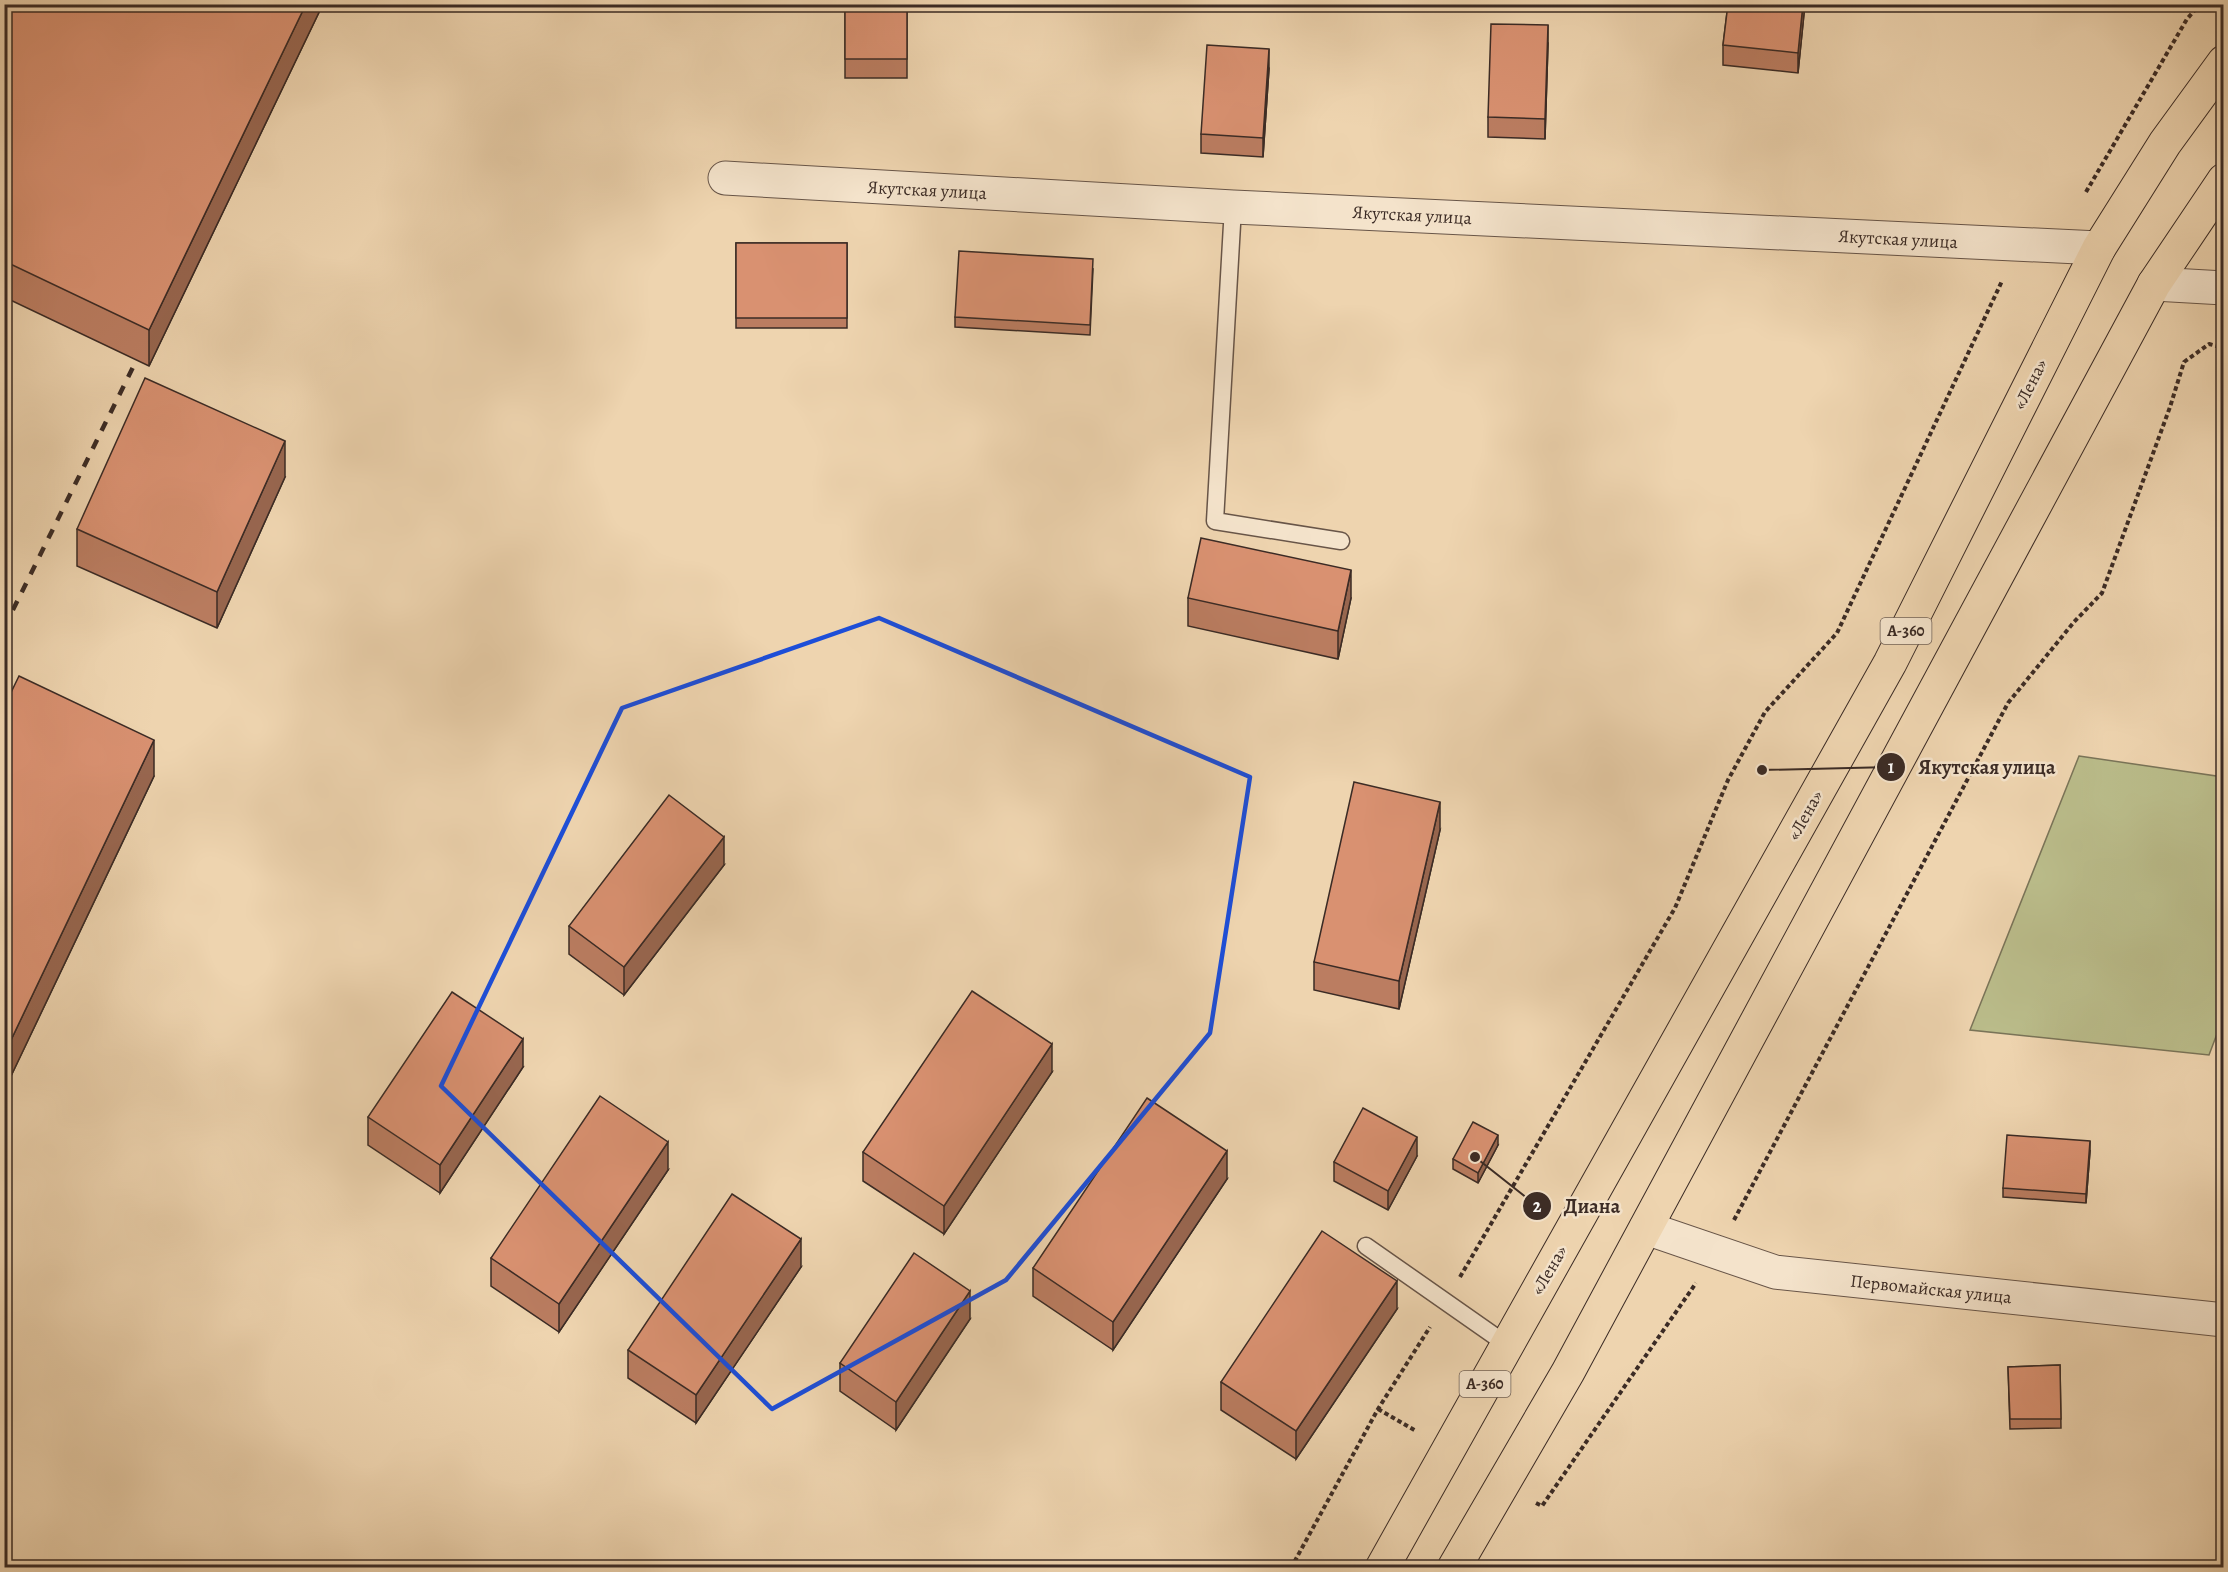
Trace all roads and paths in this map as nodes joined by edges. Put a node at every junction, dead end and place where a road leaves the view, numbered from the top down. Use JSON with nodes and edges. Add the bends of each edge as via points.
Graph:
{"nodes":[{"id":1,"x":2200,"y":4,"type":"edge"},
{"id":2,"x":2223,"y":62,"type":"edge"},
{"id":3,"x":725,"y":178,"type":"dead end"},
{"id":4,"x":2223,"y":180,"type":"edge"},
{"id":5,"x":2085,"y":195,"type":"dead end"},
{"id":6,"x":1233,"y":207,"type":"junction"},
{"id":7,"x":2019,"y":244,"type":"junction"},
{"id":8,"x":2100,"y":248,"type":"junction"},
{"id":9,"x":2154,"y":284,"type":"junction"},
{"id":10,"x":2223,"y":288,"type":"edge"},
{"id":11,"x":2223,"y":348,"type":"edge"},
{"id":12,"x":1341,"y":541,"type":"dead end"},
{"id":13,"x":1646,"y":1228,"type":"junction"},
{"id":14,"x":1366,"y":1246,"type":"dead end"},
{"id":15,"x":1717,"y":1253,"type":"junction"},
{"id":16,"x":1446,"y":1302,"type":"junction"},
{"id":17,"x":2223,"y":1320,"type":"edge"},
{"id":18,"x":1506,"y":1344,"type":"junction"},
{"id":19,"x":1291,"y":1568,"type":"edge"},
{"id":20,"x":1382,"y":1568,"type":"edge"},
{"id":21,"x":1454,"y":1568,"type":"edge"}],
"edges":[{"from":1,"to":5,"type":"path"},
{"from":2,"to":8,"type":"highway","name":"«Лена»","number":"А-360","via":[[2165,143]]},
{"from":3,"to":6,"type":"street","name":"Якутская улица"},
{"from":4,"to":9,"type":"highway","number":"А-360"},
{"from":6,"to":7,"type":"street","name":"Якутская улица"},
{"from":6,"to":12,"type":"lane","via":[[1215,520]]},
{"from":7,"to":8,"type":"street","name":"Якутская улица"},
{"from":7,"to":16,"type":"path","via":[[1837,633],[1765,712],[1728,780],[1675,908]]},
{"from":8,"to":18,"type":"highway","name":"«Лена»","number":"А-360","via":[[1890,663]]},
{"from":9,"to":10,"type":"street"},
{"from":9,"to":13,"type":"highway","number":"А-360"},
{"from":11,"to":15,"type":"path","via":[[2209,344],[2184,362],[2102,592],[2008,703]]},
{"from":13,"to":15,"type":"street","name":"Первомайская улица"},
{"from":13,"to":21,"type":"highway","number":"А-360"},
{"from":14,"to":16,"type":"lane"},
{"from":15,"to":17,"type":"street","name":"Первомайская улица","via":[[1775,1272]]},
{"from":16,"to":18,"type":"lane"},
{"from":16,"to":19,"type":"path","via":[[1378,1409]]},
{"from":18,"to":20,"type":"highway","name":"«Лена»","number":"А-360"}]}
